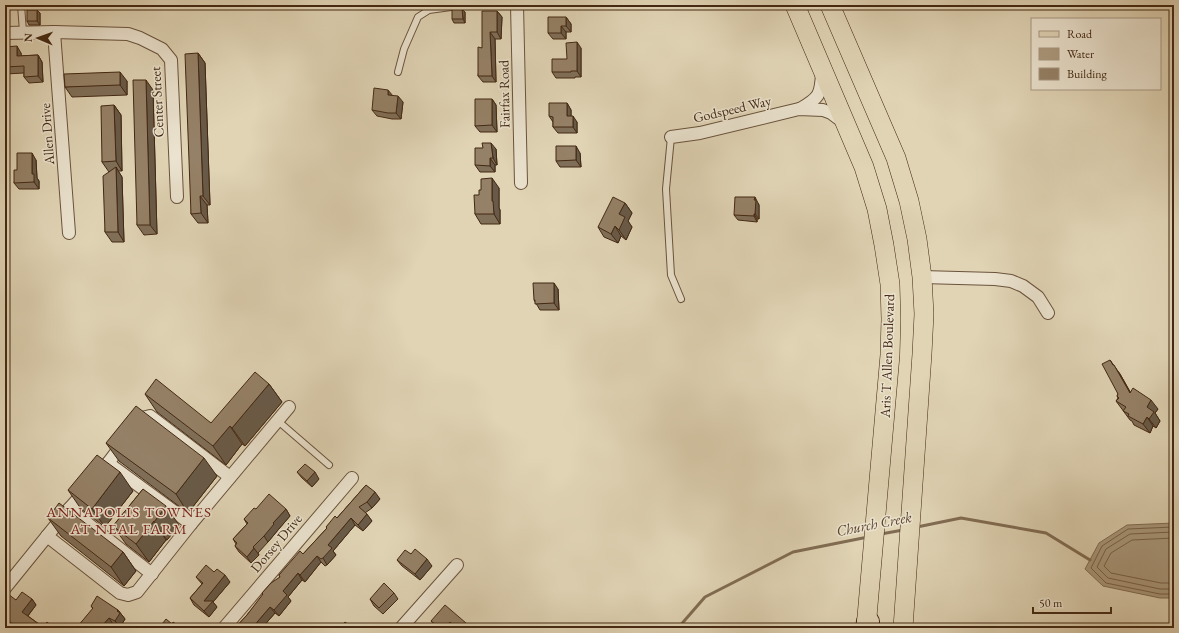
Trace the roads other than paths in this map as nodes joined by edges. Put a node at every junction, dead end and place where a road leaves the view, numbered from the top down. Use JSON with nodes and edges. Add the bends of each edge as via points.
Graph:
{"nodes":[{"id":1,"x":22,"y":5,"type":"edge"},
{"id":2,"x":488,"y":5,"type":"edge"},
{"id":3,"x":517,"y":5,"type":"edge"},
{"id":4,"x":795,"y":5,"type":"edge"},
{"id":5,"x":830,"y":5,"type":"edge"},
{"id":6,"x":23,"y":32,"type":"junction"},
{"id":7,"x":54,"y":32,"type":"junction"},
{"id":8,"x":5,"y":33,"type":"edge"},
{"id":9,"x":822,"y":68,"type":"junction"},
{"id":10,"x":398,"y":72,"type":"dead end"},
{"id":11,"x":799,"y":109,"type":"junction"},
{"id":12,"x":846,"y":124,"type":"junction"},
{"id":13,"x":671,"y":137,"type":"joint"},
{"id":14,"x":521,"y":183,"type":"dead end"},
{"id":15,"x":177,"y":197,"type":"dead end"},
{"id":16,"x":69,"y":233,"type":"dead end"},
{"id":17,"x":922,"y":277,"type":"junction"},
{"id":18,"x":681,"y":300,"type":"dead end"},
{"id":19,"x":1048,"y":313,"type":"dead end"},
{"id":20,"x":289,"y":407,"type":"dead end"},
{"id":21,"x":278,"y":421,"type":"junction"},
{"id":22,"x":108,"y":463,"type":"junction"},
{"id":23,"x":329,"y":465,"type":"dead end"},
{"id":24,"x":230,"y":477,"type":"junction"},
{"id":25,"x":352,"y":478,"type":"dead end"},
{"id":26,"x":69,"y":509,"type":"junction"},
{"id":27,"x":191,"y":524,"type":"junction"},
{"id":28,"x":47,"y":536,"type":"junction"},
{"id":29,"x":457,"y":565,"type":"dead end"},
{"id":30,"x":152,"y":574,"type":"junction"},
{"id":31,"x":5,"y":588,"type":"edge"},
{"id":32,"x":867,"y":622,"type":"edge"},
{"id":33,"x":224,"y":628,"type":"edge"},
{"id":34,"x":401,"y":628,"type":"edge"},
{"id":35,"x":902,"y":628,"type":"edge"}],
"edges":[{"from":1,"to":6,"type":"lane"},
{"from":2,"to":10,"type":"lane","via":[[429,10],[418,16],[404,49]]},
{"from":3,"to":14,"type":"street","name":"Fairfax Road"},
{"from":4,"to":9,"type":"main road","name":"Aris T Allen Boulevard"},
{"from":5,"to":17,"type":"main road","via":[[896,158],[911,208]]},
{"from":6,"to":7,"type":"street","name":"Center Street"},
{"from":6,"to":8,"type":"street","name":"Center Street"},
{"from":7,"to":15,"type":"street","name":"Center Street","via":[[128,34],[162,50],[171,60]]},
{"from":7,"to":16,"type":"street","name":"Allen Drive"},
{"from":9,"to":11,"type":"street","name":"Godspeed Way","via":[[821,87],[817,96],[814,101]]},
{"from":9,"to":12,"type":"main road","name":"Aris T Allen Boulevard"},
{"from":11,"to":12,"type":"street","name":"Godspeed Way","via":[[825,111]]},
{"from":11,"to":13,"type":"street","name":"Godspeed Way"},
{"from":12,"to":32,"type":"main road","name":"Aris T Allen Boulevard","via":[[864,167],[877,209],[890,284],[890,355]]},
{"from":13,"to":18,"type":"lane","via":[[666,189],[669,244],[671,275]]},
{"from":17,"to":19,"type":"street","via":[[994,279],[1010,282],[1023,286],[1038,297]]},
{"from":17,"to":35,"type":"main road","via":[[922,354]]},
{"from":20,"to":21,"type":"street"},
{"from":21,"to":23,"type":"lane"},
{"from":21,"to":24,"type":"street"},
{"from":22,"to":24,"type":"street","via":[[142,418],[150,416]]},
{"from":22,"to":26,"type":"street"},
{"from":22,"to":27,"type":"street"},
{"from":24,"to":27,"type":"street"},
{"from":25,"to":33,"type":"street","name":"Dorsey Drive"},
{"from":26,"to":28,"type":"street"},
{"from":26,"to":30,"type":"street"},
{"from":27,"to":30,"type":"street"},
{"from":28,"to":30,"type":"street","via":[[120,593],[128,595],[137,592]]},
{"from":28,"to":31,"type":"street"},
{"from":29,"to":34,"type":"street"}]}
